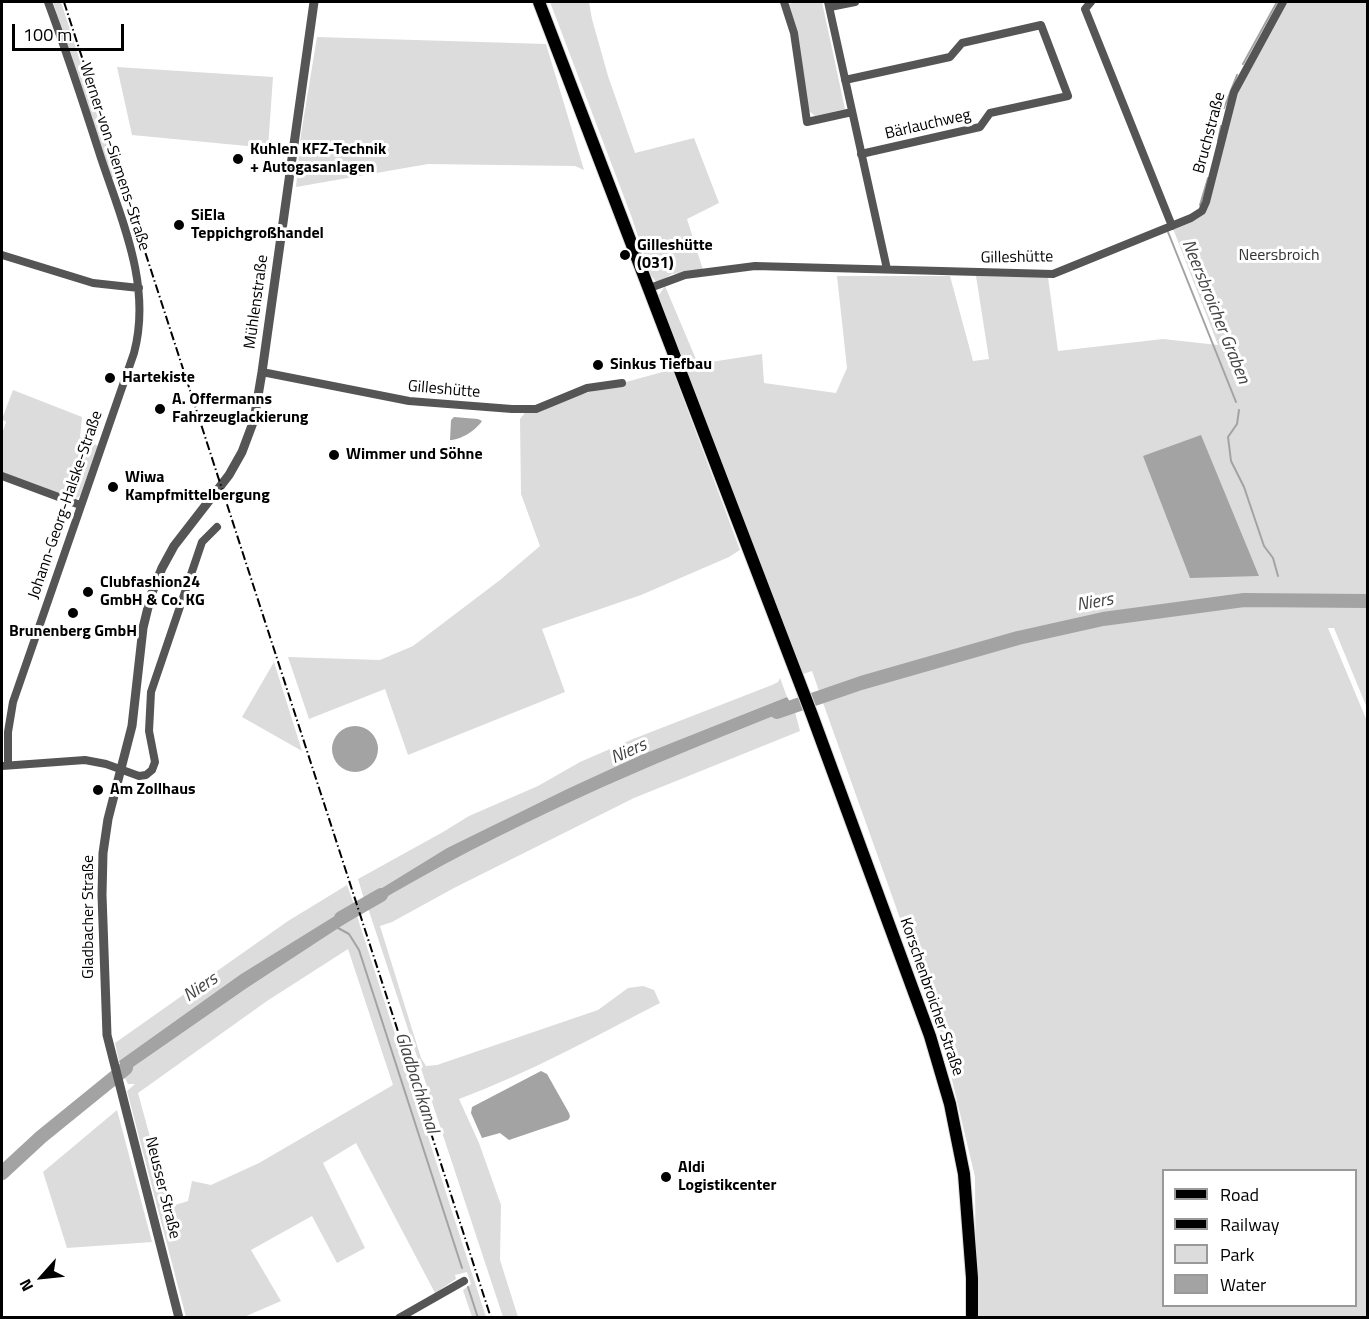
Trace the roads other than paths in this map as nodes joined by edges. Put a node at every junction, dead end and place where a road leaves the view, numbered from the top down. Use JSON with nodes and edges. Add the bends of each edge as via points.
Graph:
{"nodes":[{"id":1,"x":48,"y":2,"type":"edge"},
{"id":2,"x":314,"y":2,"type":"edge"},
{"id":3,"x":539,"y":2,"type":"edge"},
{"id":4,"x":784,"y":2,"type":"edge"},
{"id":5,"x":855,"y":2,"type":"edge"},
{"id":6,"x":1091,"y":2,"type":"edge"},
{"id":7,"x":1283,"y":2,"type":"edge"},
{"id":8,"x":829,"y":4,"type":"edge"},
{"id":9,"x":845,"y":80,"type":"junction"},
{"id":10,"x":852,"y":112,"type":"junction"},
{"id":11,"x":861,"y":154,"type":"junction"},
{"id":12,"x":1172,"y":226,"type":"junction"},
{"id":13,"x":2,"y":255,"type":"edge"},
{"id":14,"x":887,"y":269,"type":"junction"},
{"id":15,"x":139,"y":288,"type":"junction"},
{"id":16,"x":650,"y":288,"type":"junction"},
{"id":17,"x":262,"y":372,"type":"junction"},
{"id":18,"x":622,"y":382,"type":"dead end"},
{"id":19,"x":238,"y":460,"type":"joint"},
{"id":20,"x":2,"y":476,"type":"edge"},
{"id":21,"x":80,"y":505,"type":"junction"},
{"id":22,"x":217,"y":527,"type":"dead end"},
{"id":23,"x":5,"y":766,"type":"edge"},
{"id":24,"x":121,"y":769,"type":"junction"},
{"id":25,"x":114,"y":1066,"type":"joint"},
{"id":26,"x":464,"y":1281,"type":"dead end"},
{"id":27,"x":179,"y":1317,"type":"edge"},
{"id":28,"x":399,"y":1317,"type":"edge"},
{"id":29,"x":972,"y":1317,"type":"edge"}],
"edges":[{"from":1,"to":15,"type":"street","name":"Werner-von-Siemens-Straße","via":[[130,249]]},
{"from":2,"to":17,"type":"street","name":"Mühlenstraße"},
{"from":3,"to":16,"type":"main road","name":"Korschenbroicher Straße"},
{"from":4,"to":10,"type":"street","via":[[794,33],[807,122]]},
{"from":5,"to":8,"type":"street"},
{"from":6,"to":12,"type":"street","via":[[1085,9]]},
{"from":7,"to":12,"type":"street","name":"Bruchstraße","via":[[1234,92],[1202,211]]},
{"from":8,"to":9,"type":"street"},
{"from":9,"to":10,"type":"street"},
{"from":9,"to":11,"type":"street","name":"Bärlauchweg","via":[[950,57],[962,43],[1041,25],[1068,96],[990,113],[980,128]]},
{"from":10,"to":11,"type":"street"},
{"from":11,"to":14,"type":"street"},
{"from":12,"to":14,"type":"street","name":"Gilleshütte","via":[[1053,274]]},
{"from":13,"to":15,"type":"street","via":[[93,284]]},
{"from":14,"to":16,"type":"street","name":"Gilleshütte","via":[[750,266],[685,275]]},
{"from":15,"to":21,"type":"street","name":"Johann-Georg-Halske-Straße","via":[[140,323],[134,353]]},
{"from":16,"to":29,"type":"main road","name":"Korschenbroicher Straße","via":[[930,1036],[950,1104],[964,1174]]},
{"from":17,"to":18,"type":"street","name":"Gilleshütte","via":[[409,401],[512,409],[536,409],[587,388]]},
{"from":17,"to":19,"type":"street","name":"Mühlenstraße","via":[[252,426]]},
{"from":19,"to":24,"type":"street","name":"Gladbacher Straße","via":[[174,546],[156,583],[144,623],[134,712]]},
{"from":20,"to":21,"type":"street"},
{"from":21,"to":23,"type":"street","name":"Johann-Georg-Halske-Straße","via":[[10,712]]},
{"from":22,"to":24,"type":"street","via":[[202,542],[153,683],[148,720],[154,767],[142,776]]},
{"from":23,"to":24,"type":"street","via":[[85,760]]},
{"from":24,"to":25,"type":"street","name":"Gladbacher Straße","via":[[108,819],[102,867],[105,1016]]},
{"from":25,"to":27,"type":"street","name":"Neusser Straße"},
{"from":26,"to":28,"type":"street"}]}
